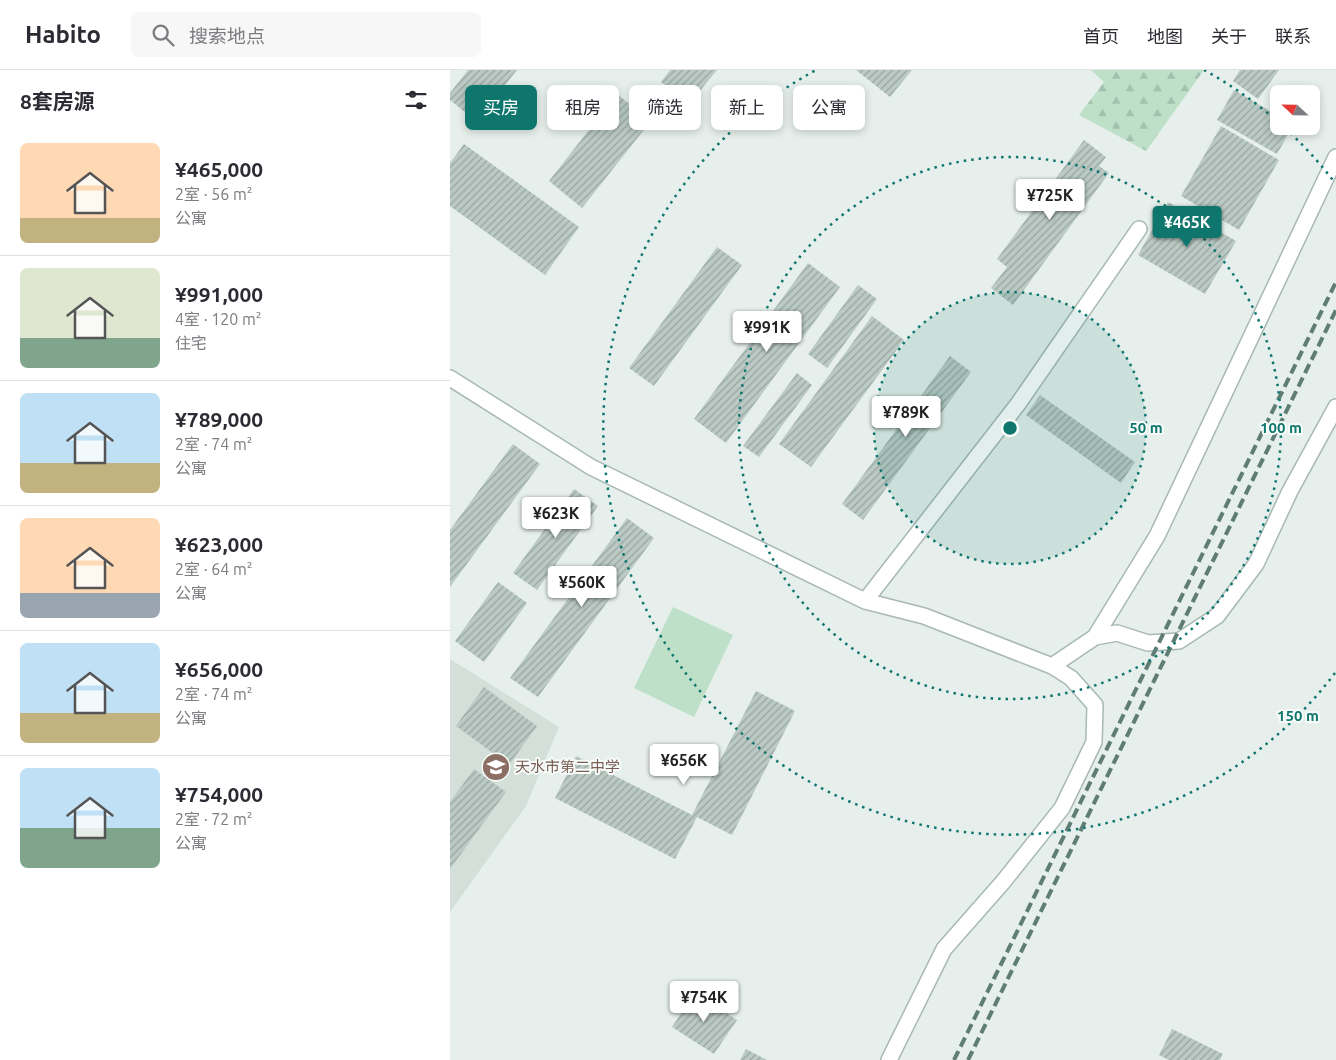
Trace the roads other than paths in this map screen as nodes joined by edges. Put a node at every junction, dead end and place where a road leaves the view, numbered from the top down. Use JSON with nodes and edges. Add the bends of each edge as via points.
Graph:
{"nodes":[{"id":1,"x":1336,"y":157,"type":"edge"},
{"id":2,"x":1139,"y":230,"type":"dead end"},
{"id":3,"x":450,"y":378,"type":"edge"},
{"id":4,"x":1336,"y":407,"type":"edge"},
{"id":5,"x":865,"y":601,"type":"junction"},
{"id":6,"x":1096,"y":638,"type":"junction"},
{"id":7,"x":1052,"y":666,"type":"junction"},
{"id":8,"x":889,"y":1060,"type":"edge"}],
"edges":[{"from":1,"to":6,"type":"street","via":[[1157,536]]},
{"from":2,"to":5,"type":"street","via":[[1018,404]]},
{"from":3,"to":5,"type":"street","via":[[591,468]]},
{"from":4,"to":6,"type":"street","via":[[1290,491],[1256,564],[1217,616],[1179,641],[1148,643],[1117,633]]},
{"from":5,"to":7,"type":"street","via":[[924,616]]},
{"from":6,"to":7,"type":"street"},
{"from":7,"to":8,"type":"street","via":[[1071,678],[1095,705],[1094,742],[1062,808],[944,949]]}]}
